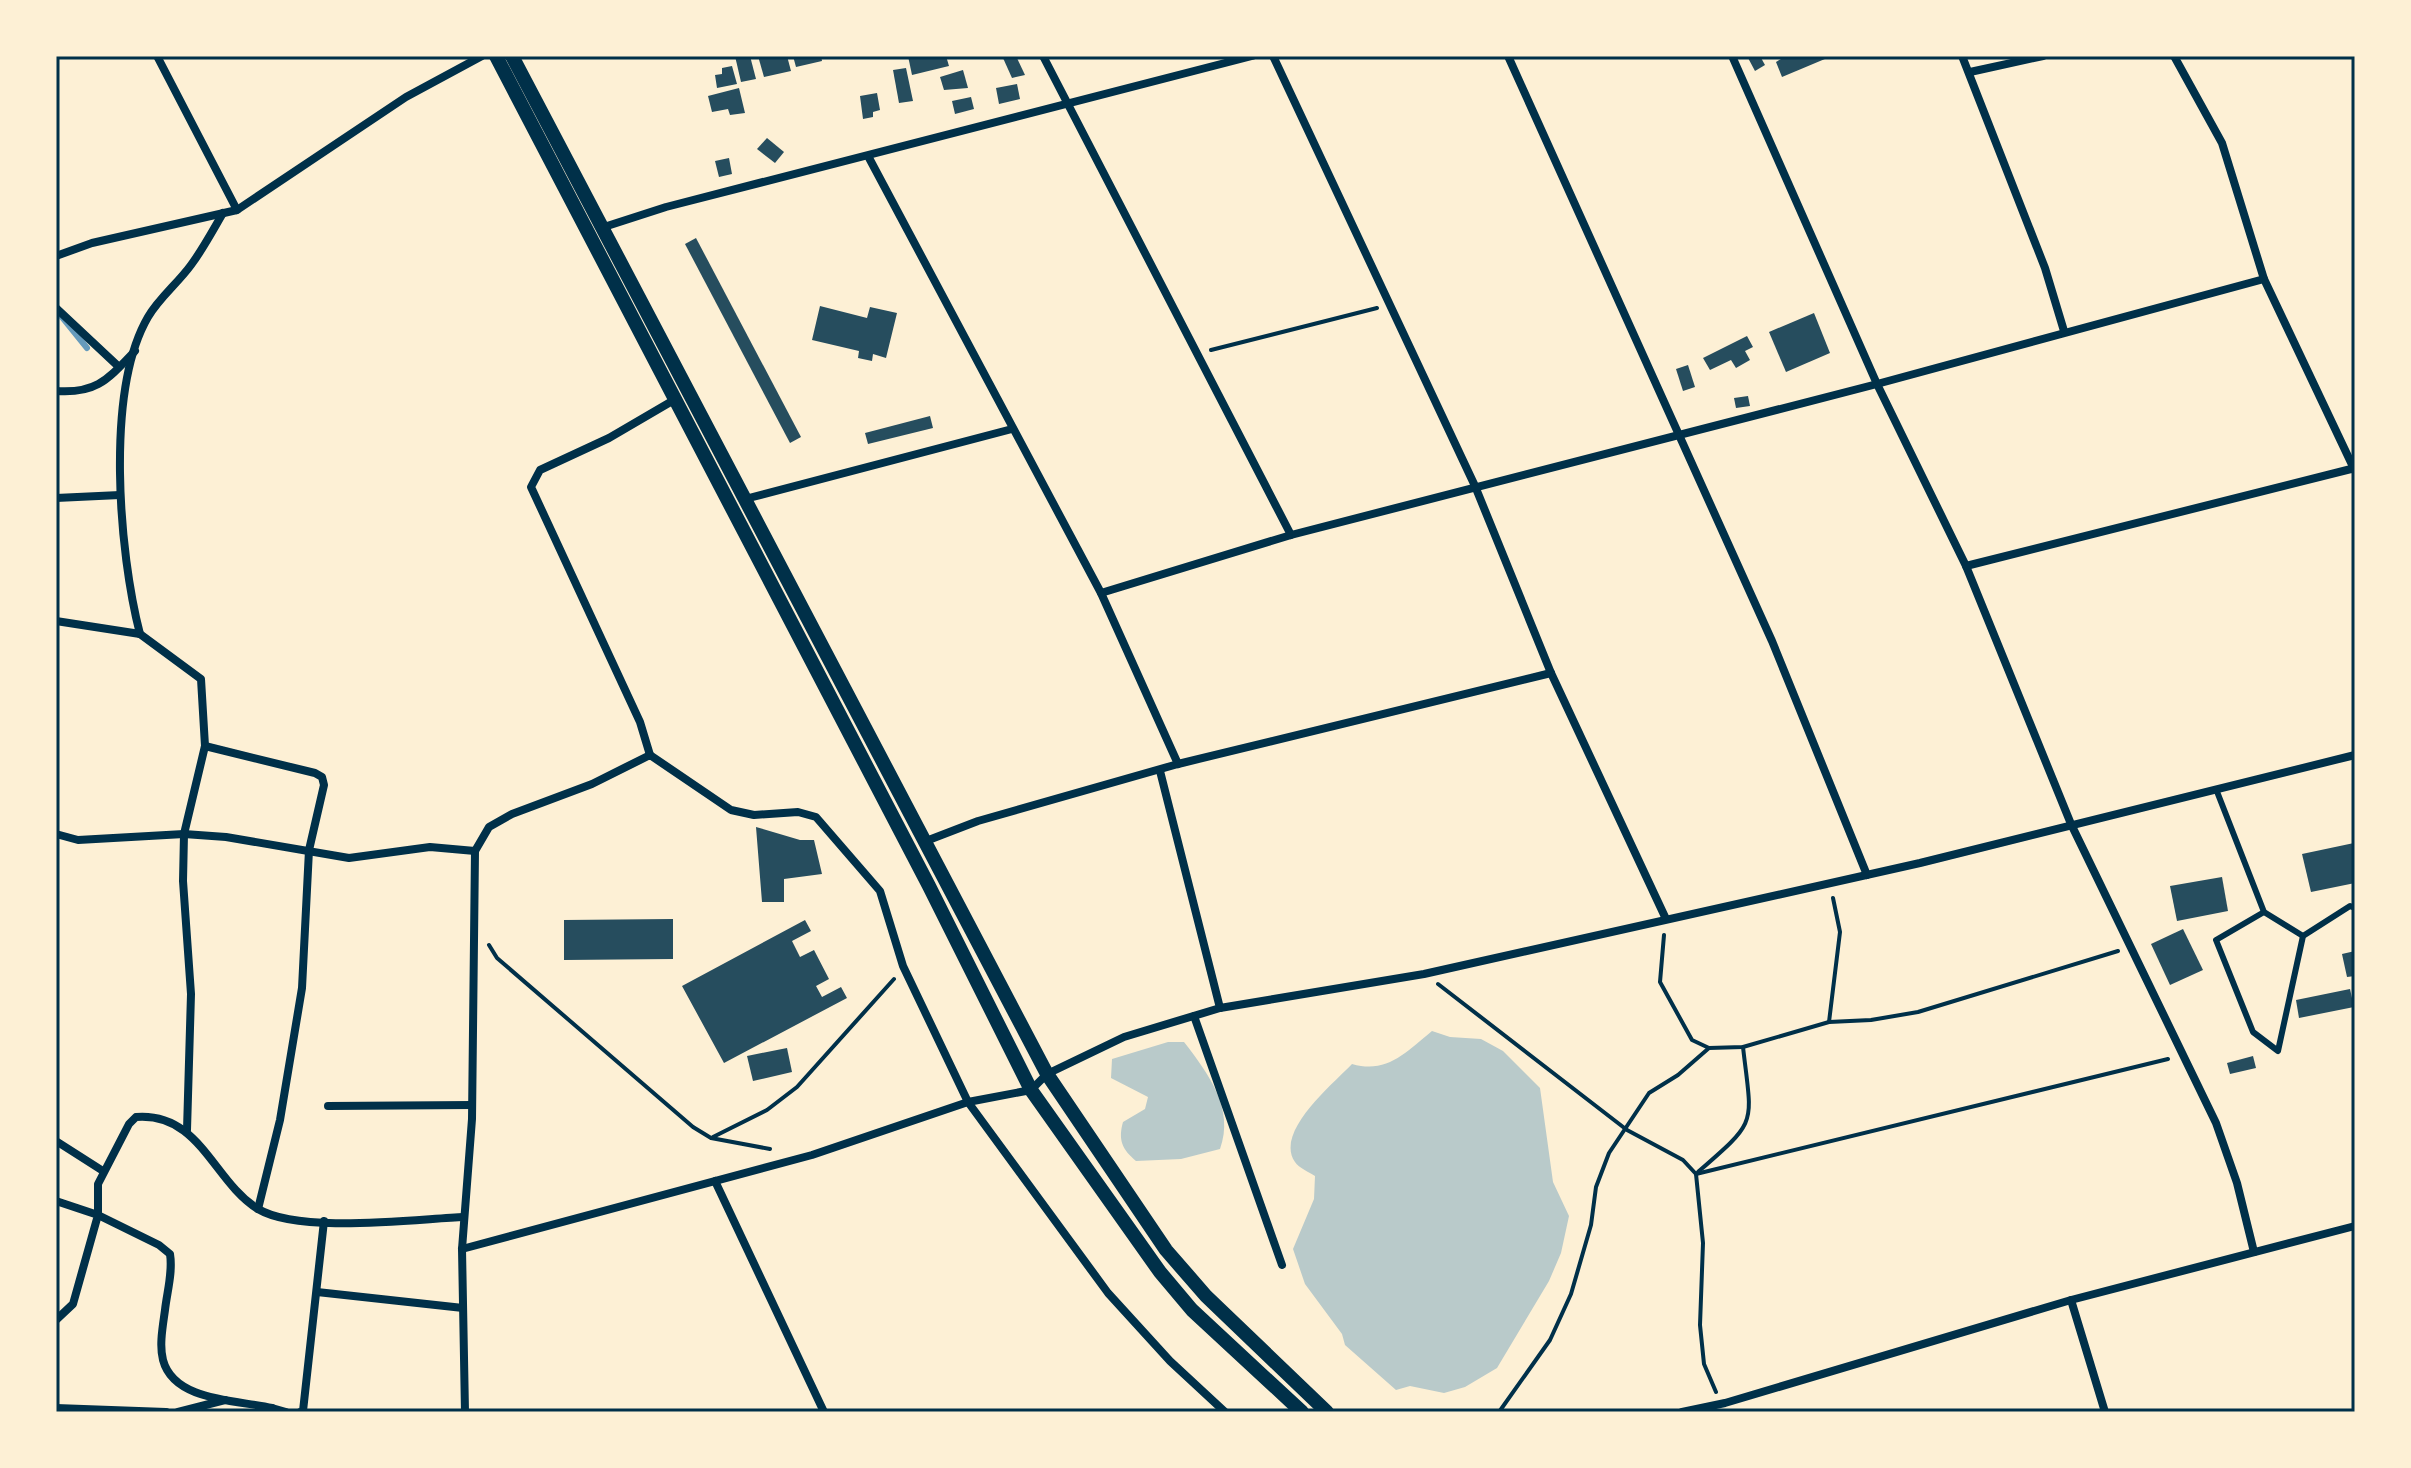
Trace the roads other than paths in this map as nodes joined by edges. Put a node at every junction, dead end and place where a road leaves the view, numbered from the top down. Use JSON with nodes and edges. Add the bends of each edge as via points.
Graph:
{"nodes":[{"id":1,"x":157,"y":56,"type":"edge"},
{"id":2,"x":482,"y":56,"type":"edge"},
{"id":3,"x":496,"y":56,"type":"edge"},
{"id":4,"x":512,"y":56,"type":"edge"},
{"id":5,"x":1043,"y":56,"type":"edge"},
{"id":6,"x":1252,"y":56,"type":"edge"},
{"id":7,"x":1273,"y":56,"type":"edge"},
{"id":8,"x":1508,"y":56,"type":"edge"},
{"id":9,"x":1732,"y":56,"type":"edge"},
{"id":10,"x":1962,"y":56,"type":"edge"},
{"id":11,"x":2043,"y":56,"type":"edge"},
{"id":12,"x":2174,"y":56,"type":"edge"},
{"id":13,"x":1970,"y":72,"type":"junction"},
{"id":14,"x":1068,"y":104,"type":"junction"},
{"id":15,"x":868,"y":156,"type":"junction"},
{"id":16,"x":237,"y":210,"type":"junction"},
{"id":17,"x":223,"y":213,"type":"junction"},
{"id":18,"x":604,"y":227,"type":"junction"},
{"id":19,"x":56,"y":256,"type":"edge"},
{"id":20,"x":2264,"y":279,"type":"junction"},
{"id":21,"x":56,"y":308,"type":"edge"},
{"id":22,"x":2064,"y":331,"type":"junction"},
{"id":23,"x":135,"y":350,"type":"junction"},
{"id":24,"x":119,"y":367,"type":"junction"},
{"id":25,"x":1877,"y":384,"type":"junction"},
{"id":26,"x":56,"y":391,"type":"edge"},
{"id":27,"x":674,"y":400,"type":"junction"},
{"id":28,"x":1012,"y":429,"type":"junction"},
{"id":29,"x":1677,"y":434,"type":"junction"},
{"id":30,"x":2355,"y":469,"type":"edge"},
{"id":31,"x":1475,"y":486,"type":"junction"},
{"id":32,"x":120,"y":495,"type":"junction"},
{"id":33,"x":56,"y":498,"type":"edge"},
{"id":34,"x":745,"y":499,"type":"junction"},
{"id":35,"x":1291,"y":535,"type":"junction"},
{"id":36,"x":1966,"y":566,"type":"junction"},
{"id":37,"x":1101,"y":593,"type":"junction"},
{"id":38,"x":56,"y":621,"type":"edge"},
{"id":39,"x":140,"y":634,"type":"junction"},
{"id":40,"x":1551,"y":673,"type":"junction"},
{"id":41,"x":205,"y":746,"type":"junction"},
{"id":42,"x":650,"y":755,"type":"junction"},
{"id":43,"x":2355,"y":755,"type":"edge"},
{"id":44,"x":1178,"y":764,"type":"junction"},
{"id":45,"x":1160,"y":771,"type":"junction"},
{"id":46,"x":2216,"y":789,"type":"junction"},
{"id":47,"x":2071,"y":824,"type":"junction"},
{"id":48,"x":56,"y":834,"type":"edge"},
{"id":49,"x":184,"y":834,"type":"junction"},
{"id":50,"x":926,"y":841,"type":"junction"},
{"id":51,"x":309,"y":850,"type":"junction"},
{"id":52,"x":475,"y":851,"type":"junction"},
{"id":53,"x":1867,"y":875,"type":"junction"},
{"id":54,"x":2355,"y":908,"type":"edge"},
{"id":55,"x":2264,"y":912,"type":"junction"},
{"id":56,"x":1666,"y":919,"type":"junction"},
{"id":57,"x":2303,"y":936,"type":"junction"},
{"id":58,"x":1220,"y":1008,"type":"junction"},
{"id":59,"x":1194,"y":1016,"type":"junction"},
{"id":60,"x":1047,"y":1074,"type":"junction"},
{"id":61,"x":1031,"y":1090,"type":"junction"},
{"id":62,"x":968,"y":1102,"type":"junction"},
{"id":63,"x":472,"y":1105,"type":"junction"},
{"id":64,"x":328,"y":1106,"type":"dead end"},
{"id":65,"x":187,"y":1130,"type":"junction"},
{"id":66,"x":56,"y":1141,"type":"edge"},
{"id":67,"x":103,"y":1171,"type":"junction"},
{"id":68,"x":715,"y":1181,"type":"junction"},
{"id":69,"x":56,"y":1201,"type":"edge"},
{"id":70,"x":258,"y":1209,"type":"junction"},
{"id":71,"x":98,"y":1215,"type":"junction"},
{"id":72,"x":464,"y":1217,"type":"junction"},
{"id":73,"x":324,"y":1221,"type":"junction"},
{"id":74,"x":2355,"y":1226,"type":"edge"},
{"id":75,"x":462,"y":1249,"type":"junction"},
{"id":76,"x":2254,"y":1252,"type":"junction"},
{"id":77,"x":1282,"y":1265,"type":"dead end"},
{"id":78,"x":317,"y":1292,"type":"junction"},
{"id":79,"x":2071,"y":1300,"type":"junction"},
{"id":80,"x":463,"y":1308,"type":"junction"},
{"id":81,"x":56,"y":1320,"type":"edge"},
{"id":82,"x":225,"y":1400,"type":"junction"},
{"id":83,"x":1725,"y":1403,"type":"junction"},
{"id":84,"x":56,"y":1408,"type":"edge"},
{"id":85,"x":272,"y":1410,"type":"edge"},
{"id":86,"x":166,"y":1412,"type":"edge"},
{"id":87,"x":178,"y":1412,"type":"edge"},
{"id":88,"x":286,"y":1412,"type":"edge"},
{"id":89,"x":300,"y":1412,"type":"edge"},
{"id":90,"x":465,"y":1412,"type":"edge"},
{"id":91,"x":822,"y":1412,"type":"edge"},
{"id":92,"x":1225,"y":1412,"type":"edge"},
{"id":93,"x":1302,"y":1412,"type":"edge"},
{"id":94,"x":1327,"y":1412,"type":"edge"},
{"id":95,"x":1682,"y":1412,"type":"edge"},
{"id":96,"x":1734,"y":1412,"type":"edge"},
{"id":97,"x":2105,"y":1412,"type":"edge"}],
"edges":[{"from":1,"to":16,"type":"street"},
{"from":2,"to":16,"type":"street","via":[[406,97]]},
{"from":3,"to":27,"type":"street"},
{"from":4,"to":18,"type":"street"},
{"from":5,"to":14,"type":"street"},
{"from":6,"to":14,"type":"street"},
{"from":7,"to":31,"type":"street"},
{"from":8,"to":29,"type":"street"},
{"from":9,"to":25,"type":"street"},
{"from":10,"to":13,"type":"street"},
{"from":11,"to":13,"type":"street"},
{"from":12,"to":20,"type":"street","via":[[2222,143]]},
{"from":13,"to":22,"type":"street"},
{"from":14,"to":15,"type":"street"},
{"from":14,"to":35,"type":"street"},
{"from":15,"to":18,"type":"street"},
{"from":15,"to":28,"type":"street"},
{"from":16,"to":17,"type":"street"},
{"from":17,"to":19,"type":"street"},
{"from":17,"to":23,"type":"street","via":[[191,266],[148,316]]},
{"from":18,"to":34,"type":"street"},
{"from":20,"to":22,"type":"street"},
{"from":20,"to":30,"type":"street"},
{"from":21,"to":24,"type":"street"},
{"from":22,"to":25,"type":"street"},
{"from":23,"to":24,"type":"street"},
{"from":23,"to":32,"type":"street","via":[[126,388]]},
{"from":24,"to":26,"type":"street","via":[[103,384],[79,393]]},
{"from":25,"to":29,"type":"street"},
{"from":25,"to":36,"type":"street"},
{"from":27,"to":42,"type":"street","via":[[540,470],[531,487],[640,722]]},
{"from":27,"to":61,"type":"street"},
{"from":28,"to":34,"type":"street"},
{"from":28,"to":37,"type":"street"},
{"from":29,"to":31,"type":"street"},
{"from":29,"to":53,"type":"street","via":[[1772,641]]},
{"from":30,"to":36,"type":"street"},
{"from":31,"to":35,"type":"street"},
{"from":31,"to":40,"type":"street"},
{"from":32,"to":33,"type":"street"},
{"from":32,"to":39,"type":"street","via":[[127,584]]},
{"from":34,"to":50,"type":"street"},
{"from":35,"to":37,"type":"street"},
{"from":36,"to":47,"type":"street"},
{"from":37,"to":44,"type":"street"},
{"from":38,"to":39,"type":"street"},
{"from":39,"to":41,"type":"street","via":[[201,679]]},
{"from":40,"to":44,"type":"street"},
{"from":40,"to":56,"type":"street"},
{"from":41,"to":49,"type":"street"},
{"from":41,"to":51,"type":"street","via":[[322,777]]},
{"from":42,"to":52,"type":"street","via":[[512,814],[489,827]]},
{"from":42,"to":62,"type":"street","via":[[731,810],[816,817],[880,891],[903,966]]},
{"from":43,"to":46,"type":"street"},
{"from":44,"to":45,"type":"street"},
{"from":45,"to":50,"type":"street","via":[[978,821]]},
{"from":45,"to":58,"type":"street"},
{"from":46,"to":47,"type":"street"},
{"from":46,"to":55,"type":"lane"},
{"from":47,"to":53,"type":"street"},
{"from":47,"to":76,"type":"street","via":[[2216,1123]]},
{"from":48,"to":49,"type":"street","via":[[78,840]]},
{"from":49,"to":51,"type":"street"},
{"from":49,"to":65,"type":"street","via":[[191,994]]},
{"from":50,"to":60,"type":"street"},
{"from":51,"to":52,"type":"street","via":[[349,858],[430,847]]},
{"from":51,"to":70,"type":"street","via":[[302,988],[280,1120]]},
{"from":52,"to":63,"type":"street"},
{"from":53,"to":56,"type":"street"},
{"from":54,"to":57,"type":"lane","via":[[2350,906]]},
{"from":55,"to":57,"type":"lane"},
{"from":55,"to":57,"type":"lane","via":[[2216,940],[2253,1032],[2278,1051]]},
{"from":56,"to":58,"type":"street","via":[[1424,974]]},
{"from":58,"to":59,"type":"street"},
{"from":59,"to":60,"type":"street","via":[[1124,1037]]},
{"from":59,"to":77,"type":"street"},
{"from":60,"to":61,"type":"street"},
{"from":60,"to":94,"type":"street","via":[[1166,1250],[1206,1296]]},
{"from":61,"to":62,"type":"street"},
{"from":61,"to":93,"type":"street","via":[[1168,1282]]},
{"from":62,"to":68,"type":"street","via":[[812,1155]]},
{"from":62,"to":92,"type":"street","via":[[1108,1293]]},
{"from":63,"to":64,"type":"street"},
{"from":63,"to":72,"type":"street"},
{"from":65,"to":67,"type":"street","via":[[136,1117]]},
{"from":65,"to":70,"type":"street"},
{"from":66,"to":67,"type":"street"},
{"from":67,"to":71,"type":"street"},
{"from":68,"to":75,"type":"street"},
{"from":68,"to":91,"type":"street"},
{"from":69,"to":71,"type":"street"},
{"from":70,"to":73,"type":"street","via":[[285,1218]]},
{"from":71,"to":81,"type":"street","via":[[73,1304]]},
{"from":71,"to":82,"type":"street","via":[[170,1254],[162,1359],[184,1387]]},
{"from":72,"to":73,"type":"street","via":[[382,1225]]},
{"from":72,"to":75,"type":"street"},
{"from":73,"to":78,"type":"street"},
{"from":74,"to":76,"type":"street"},
{"from":75,"to":80,"type":"street"},
{"from":76,"to":79,"type":"street"},
{"from":78,"to":80,"type":"street"},
{"from":78,"to":89,"type":"street","via":[[309,1380]]},
{"from":79,"to":83,"type":"street"},
{"from":79,"to":97,"type":"street"},
{"from":80,"to":90,"type":"street"},
{"from":82,"to":85,"type":"street"},
{"from":82,"to":87,"type":"street"},
{"from":83,"to":95,"type":"street"},
{"from":83,"to":96,"type":"street"},
{"from":84,"to":86,"type":"street"},
{"from":85,"to":88,"type":"street"}]}
